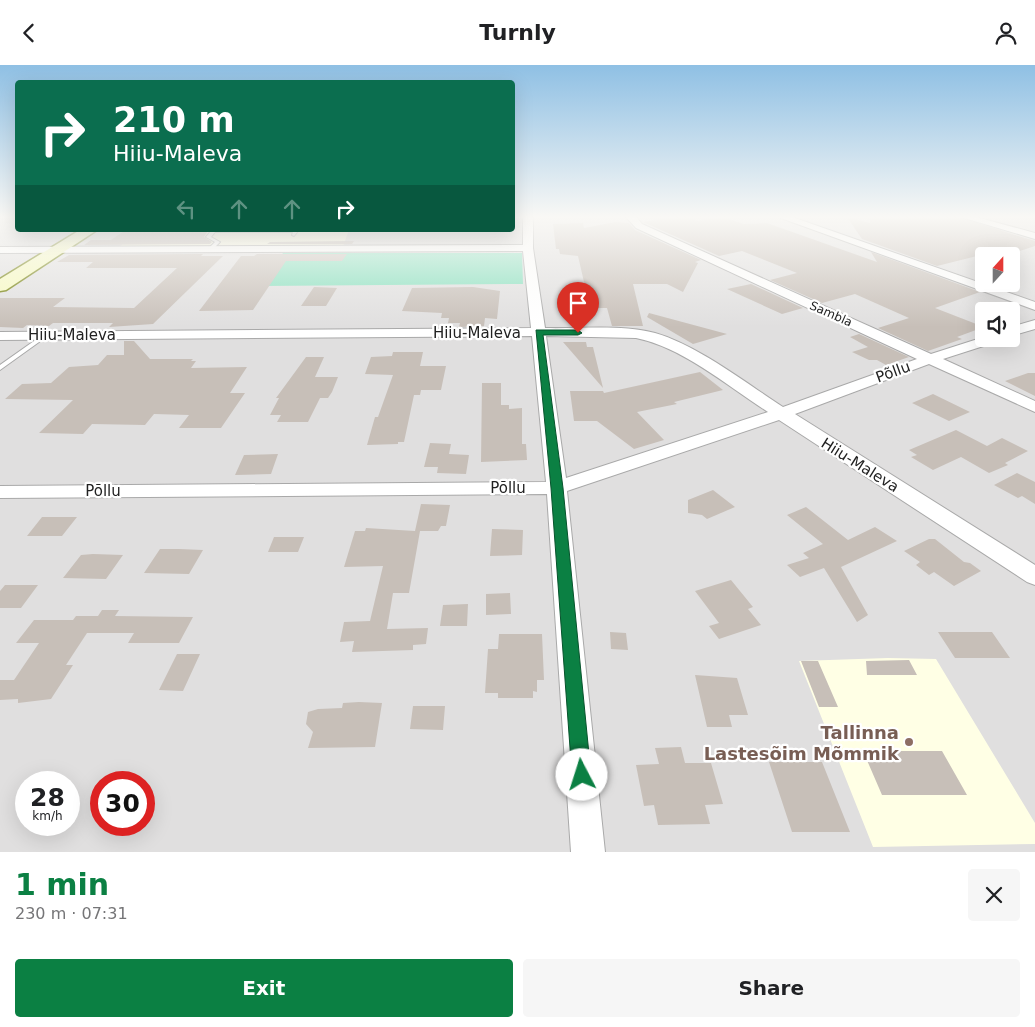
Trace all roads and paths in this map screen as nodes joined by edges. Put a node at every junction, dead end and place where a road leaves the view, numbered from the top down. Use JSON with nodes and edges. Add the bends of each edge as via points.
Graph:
{"nodes":[{"id":1,"x":51,"y":254,"type":"edge"},
{"id":2,"x":529,"y":254,"type":"edge"},
{"id":3,"x":700,"y":254,"type":"edge"},
{"id":4,"x":888,"y":254,"type":"edge"},
{"id":5,"x":0,"y":286,"type":"edge"},
{"id":6,"x":1035,"y":305,"type":"edge"},
{"id":7,"x":1035,"y":324,"type":"edge"},
{"id":8,"x":1020,"y":329,"type":"edge"},
{"id":9,"x":539,"y":332,"type":"junction"},
{"id":10,"x":0,"y":336,"type":"edge"},
{"id":11,"x":44,"y":336,"type":"junction"},
{"id":12,"x":975,"y":344,"type":"edge"},
{"id":13,"x":930,"y":359,"type":"junction"},
{"id":14,"x":0,"y":368,"type":"edge"},
{"id":15,"x":1035,"y":407,"type":"edge"},
{"id":16,"x":780,"y":414,"type":"junction"},
{"id":17,"x":557,"y":488,"type":"junction"},
{"id":18,"x":0,"y":492,"type":"edge"},
{"id":19,"x":1035,"y":576,"type":"edge"},
{"id":20,"x":588,"y":852,"type":"edge"}],
"edges":[{"from":1,"to":5,"type":"street"},
{"from":2,"to":9,"type":"street"},
{"from":3,"to":13,"type":"street","name":"Sambla"},
{"from":4,"to":6,"type":"street"},
{"from":7,"to":8,"type":"street"},
{"from":9,"to":11,"type":"street","name":"Hiiu-Maleva"},
{"from":9,"to":16,"type":"street","name":"Hiiu-Maleva","via":[[652,337],[681,349]]},
{"from":9,"to":17,"type":"street"},
{"from":10,"to":11,"type":"street","name":"Hiiu-Maleva"},
{"from":11,"to":14,"type":"lane"},
{"from":12,"to":13,"type":"street","name":"Põllu"},
{"from":13,"to":15,"type":"street","name":"Sambla"},
{"from":13,"to":16,"type":"street","name":"Põllu"},
{"from":16,"to":17,"type":"street","name":"Põllu"},
{"from":16,"to":19,"type":"street","name":"Hiiu-Maleva"},
{"from":17,"to":18,"type":"street","name":"Põllu"},
{"from":17,"to":20,"type":"street"}]}
